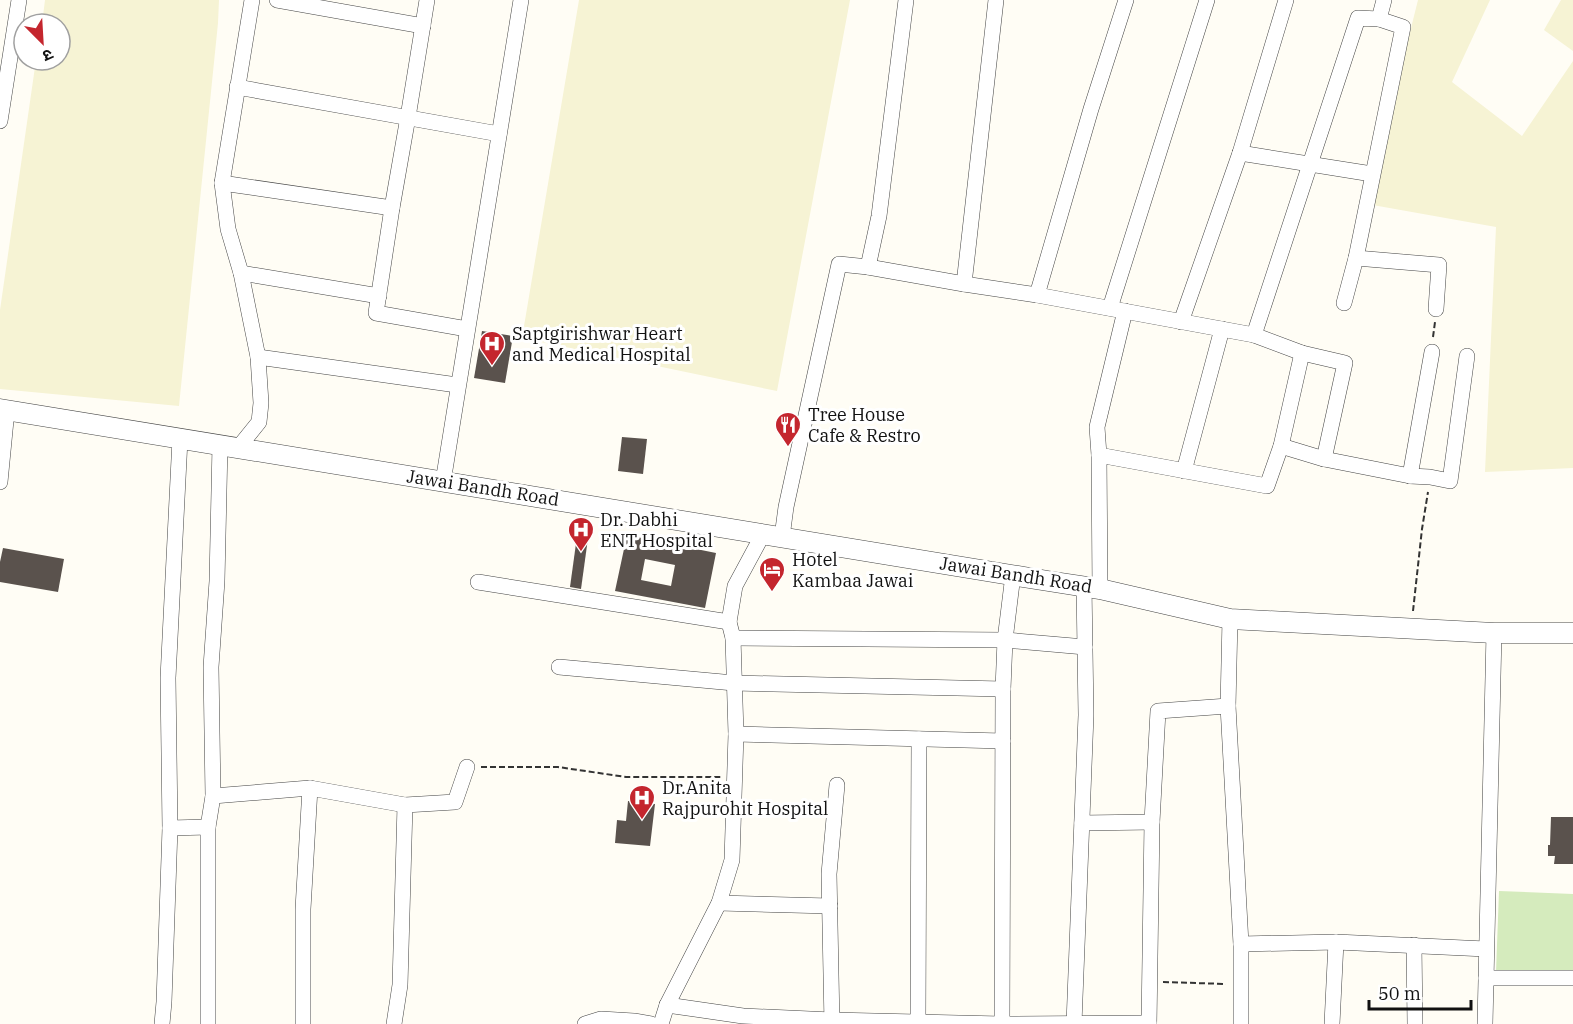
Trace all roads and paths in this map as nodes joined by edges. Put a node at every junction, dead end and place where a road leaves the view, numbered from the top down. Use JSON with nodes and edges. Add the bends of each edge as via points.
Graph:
{"nodes":[{"id":1,"x":19,"y":0,"type":"edge"},
{"id":2,"x":252,"y":0,"type":"edge"},
{"id":3,"x":277,"y":0,"type":"edge"},
{"id":4,"x":427,"y":0,"type":"edge"},
{"id":5,"x":521,"y":0,"type":"edge"},
{"id":6,"x":906,"y":0,"type":"edge"},
{"id":7,"x":996,"y":0,"type":"edge"},
{"id":8,"x":1126,"y":0,"type":"edge"},
{"id":9,"x":1207,"y":0,"type":"edge"},
{"id":10,"x":1286,"y":0,"type":"edge"},
{"id":11,"x":1384,"y":0,"type":"edge"},
{"id":12,"x":334,"y":5,"type":"edge"},
{"id":13,"x":1379,"y":19,"type":"junction"},
{"id":14,"x":423,"y":26,"type":"junction"},
{"id":15,"x":237,"y":87,"type":"junction"},
{"id":16,"x":408,"y":117,"type":"junction"},
{"id":17,"x":0,"y":121,"type":"edge"},
{"id":18,"x":499,"y":134,"type":"junction"},
{"id":19,"x":1240,"y":153,"type":"junction"},
{"id":20,"x":1311,"y":165,"type":"junction"},
{"id":21,"x":1372,"y":174,"type":"junction"},
{"id":22,"x":222,"y":183,"type":"junction"},
{"id":23,"x":392,"y":208,"type":"junction"},
{"id":24,"x":1356,"y":258,"type":"junction"},
{"id":25,"x":868,"y":267,"type":"junction"},
{"id":26,"x":241,"y":273,"type":"junction"},
{"id":27,"x":964,"y":284,"type":"junction"},
{"id":28,"x":1037,"y":295,"type":"junction"},
{"id":29,"x":379,"y":296,"type":"junction"},
{"id":30,"x":1344,"y":303,"type":"dead end"},
{"id":31,"x":1436,"y":309,"type":"joint"},
{"id":32,"x":1117,"y":310,"type":"junction"},
{"id":33,"x":1181,"y":322,"type":"junction"},
{"id":34,"x":467,"y":329,"type":"junction"},
{"id":35,"x":1222,"y":329,"type":"junction"},
{"id":36,"x":1254,"y":335,"type":"junction"},
{"id":37,"x":1432,"y":352,"type":"joint"},
{"id":38,"x":1302,"y":353,"type":"junction"},
{"id":39,"x":1467,"y":356,"type":"dead end"},
{"id":40,"x":258,"y":357,"type":"junction"},
{"id":41,"x":457,"y":385,"type":"junction"},
{"id":42,"x":3,"y":410,"type":"edge"},
{"id":43,"x":180,"y":439,"type":"junction"},
{"id":44,"x":1281,"y":446,"type":"junction"},
{"id":45,"x":229,"y":447,"type":"junction"},
{"id":46,"x":1098,"y":454,"type":"junction"},
{"id":47,"x":1324,"y":459,"type":"junction"},
{"id":48,"x":1184,"y":471,"type":"junction"},
{"id":49,"x":1410,"y":476,"type":"junction"},
{"id":50,"x":1430,"y":477,"type":"junction"},
{"id":51,"x":0,"y":482,"type":"edge"},
{"id":52,"x":442,"y":482,"type":"junction"},
{"id":53,"x":772,"y":536,"type":"junction"},
{"id":54,"x":1013,"y":576,"type":"junction"},
{"id":55,"x":478,"y":582,"type":"dead end"},
{"id":56,"x":1092,"y":587,"type":"junction"},
{"id":57,"x":1230,"y":620,"type":"junction"},
{"id":58,"x":729,"y":622,"type":"junction"},
{"id":59,"x":1413,"y":629,"type":"junction"},
{"id":60,"x":1494,"y":633,"type":"junction"},
{"id":61,"x":1573,"y":633,"type":"edge"},
{"id":62,"x":733,"y":638,"type":"junction"},
{"id":63,"x":1005,"y":640,"type":"junction"},
{"id":64,"x":1085,"y":647,"type":"junction"},
{"id":65,"x":559,"y":667,"type":"dead end"},
{"id":66,"x":734,"y":683,"type":"junction"},
{"id":67,"x":1003,"y":690,"type":"junction"},
{"id":68,"x":1228,"y":706,"type":"junction"},
{"id":69,"x":736,"y":734,"type":"junction"},
{"id":70,"x":919,"y":739,"type":"junction"},
{"id":71,"x":1004,"y":741,"type":"junction"},
{"id":72,"x":467,"y":767,"type":"joint"},
{"id":73,"x":735,"y":777,"type":"junction"},
{"id":74,"x":837,"y":785,"type":"dead end"},
{"id":75,"x":310,"y":788,"type":"junction"},
{"id":76,"x":213,"y":796,"type":"junction"},
{"id":77,"x":405,"y":805,"type":"junction"},
{"id":78,"x":1152,"y":822,"type":"junction"},
{"id":79,"x":1082,"y":824,"type":"junction"},
{"id":80,"x":208,"y":827,"type":"junction"},
{"id":81,"x":170,"y":828,"type":"junction"},
{"id":82,"x":719,"y":903,"type":"junction"},
{"id":83,"x":830,"y":906,"type":"junction"},
{"id":84,"x":1336,"y":942,"type":"junction"},
{"id":85,"x":1241,"y":944,"type":"junction"},
{"id":86,"x":1414,"y":945,"type":"junction"},
{"id":87,"x":1486,"y":949,"type":"junction"},
{"id":88,"x":1486,"y":978,"type":"junction"},
{"id":89,"x":1573,"y":978,"type":"edge"},
{"id":90,"x":1150,"y":981,"type":"junction"},
{"id":91,"x":1241,"y":985,"type":"junction"},
{"id":92,"x":667,"y":1005,"type":"junction"},
{"id":93,"x":743,"y":1020,"type":"edge"},
{"id":94,"x":832,"y":1022,"type":"edge"},
{"id":95,"x":918,"y":1023,"type":"edge"},
{"id":96,"x":1074,"y":1023,"type":"edge"},
{"id":97,"x":162,"y":1024,"type":"edge"},
{"id":98,"x":208,"y":1024,"type":"edge"},
{"id":99,"x":303,"y":1024,"type":"edge"},
{"id":100,"x":394,"y":1024,"type":"edge"},
{"id":101,"x":585,"y":1024,"type":"edge"},
{"id":102,"x":651,"y":1024,"type":"edge"},
{"id":103,"x":661,"y":1024,"type":"edge"},
{"id":104,"x":1003,"y":1024,"type":"edge"},
{"id":105,"x":1149,"y":1024,"type":"edge"},
{"id":106,"x":1241,"y":1024,"type":"edge"},
{"id":107,"x":1332,"y":1024,"type":"edge"},
{"id":108,"x":1415,"y":1024,"type":"edge"},
{"id":109,"x":1427,"y":1024,"type":"edge"},
{"id":110,"x":1485,"y":1024,"type":"edge"}],
"edges":[{"from":1,"to":17,"type":"street"},
{"from":2,"to":15,"type":"street"},
{"from":3,"to":12,"type":"street"},
{"from":4,"to":14,"type":"street"},
{"from":5,"to":18,"type":"street"},
{"from":6,"to":25,"type":"street","via":[[879,216]]},
{"from":7,"to":27,"type":"street"},
{"from":8,"to":28,"type":"street"},
{"from":9,"to":32,"type":"street"},
{"from":10,"to":19,"type":"street"},
{"from":11,"to":13,"type":"street"},
{"from":12,"to":14,"type":"street"},
{"from":13,"to":20,"type":"street","via":[[1359,18]]},
{"from":13,"to":21,"type":"street","via":[[1403,27]]},
{"from":14,"to":16,"type":"street"},
{"from":15,"to":16,"type":"street"},
{"from":15,"to":22,"type":"street"},
{"from":16,"to":18,"type":"street"},
{"from":16,"to":23,"type":"street"},
{"from":18,"to":34,"type":"street"},
{"from":19,"to":20,"type":"street"},
{"from":19,"to":33,"type":"street"},
{"from":20,"to":21,"type":"street"},
{"from":20,"to":36,"type":"street"},
{"from":21,"to":24,"type":"street"},
{"from":22,"to":23,"type":"street"},
{"from":22,"to":26,"type":"street","via":[[228,229]]},
{"from":23,"to":29,"type":"street"},
{"from":24,"to":30,"type":"street"},
{"from":24,"to":31,"type":"street","via":[[1439,265]]},
{"from":25,"to":27,"type":"street"},
{"from":25,"to":53,"type":"street","via":[[840,264],[786,507]]},
{"from":26,"to":29,"type":"street"},
{"from":26,"to":40,"type":"street"},
{"from":27,"to":28,"type":"street"},
{"from":28,"to":32,"type":"street"},
{"from":29,"to":34,"type":"street","via":[[376,313]]},
{"from":31,"to":37,"type":"path"},
{"from":32,"to":33,"type":"street"},
{"from":32,"to":46,"type":"street","via":[[1097,427]]},
{"from":33,"to":35,"type":"street"},
{"from":34,"to":41,"type":"street"},
{"from":35,"to":36,"type":"street"},
{"from":35,"to":48,"type":"street"},
{"from":36,"to":38,"type":"street"},
{"from":37,"to":49,"type":"street"},
{"from":38,"to":44,"type":"street"},
{"from":38,"to":47,"type":"street","via":[[1345,363]]},
{"from":39,"to":50,"type":"street","via":[[1450,481]]},
{"from":40,"to":41,"type":"street"},
{"from":40,"to":45,"type":"street","via":[[259,422]]},
{"from":41,"to":52,"type":"street"},
{"from":42,"to":43,"type":"street","name":"Jawai Bandh Road"},
{"from":42,"to":51,"type":"street"},
{"from":43,"to":45,"type":"street","name":"Jawai Bandh Road"},
{"from":43,"to":81,"type":"street","via":[[168,678]]},
{"from":44,"to":47,"type":"street"},
{"from":44,"to":48,"type":"street","via":[[1267,486]]},
{"from":45,"to":52,"type":"street","name":"Jawai Bandh Road"},
{"from":45,"to":76,"type":"street","via":[[211,668]]},
{"from":46,"to":48,"type":"street"},
{"from":46,"to":56,"type":"street"},
{"from":47,"to":49,"type":"street"},
{"from":49,"to":50,"type":"street"},
{"from":50,"to":59,"type":"path"},
{"from":52,"to":53,"type":"street","name":"Jawai Bandh Road"},
{"from":53,"to":54,"type":"street","name":"Jawai Bandh Road"},
{"from":53,"to":58,"type":"street","via":[[735,586]]},
{"from":54,"to":56,"type":"street","name":"Jawai Bandh Road"},
{"from":54,"to":63,"type":"street"},
{"from":55,"to":58,"type":"street"},
{"from":56,"to":57,"type":"street","name":"Jawai Bandh Road"},
{"from":56,"to":64,"type":"street"},
{"from":57,"to":59,"type":"street","name":"Jawai Bandh Road"},
{"from":57,"to":68,"type":"street"},
{"from":58,"to":62,"type":"street"},
{"from":59,"to":60,"type":"street","name":"Jawai Bandh Road"},
{"from":60,"to":61,"type":"street","name":"Jawai Bandh Road"},
{"from":60,"to":87,"type":"street"},
{"from":62,"to":63,"type":"street"},
{"from":62,"to":66,"type":"street"},
{"from":63,"to":64,"type":"street"},
{"from":63,"to":67,"type":"street"},
{"from":64,"to":79,"type":"street"},
{"from":65,"to":66,"type":"street"},
{"from":66,"to":67,"type":"street"},
{"from":66,"to":69,"type":"street"},
{"from":67,"to":71,"type":"street"},
{"from":68,"to":78,"type":"street","via":[[1158,711]]},
{"from":68,"to":85,"type":"street"},
{"from":69,"to":70,"type":"street"},
{"from":69,"to":73,"type":"street"},
{"from":70,"to":71,"type":"street"},
{"from":70,"to":95,"type":"street"},
{"from":71,"to":104,"type":"street"},
{"from":72,"to":73,"type":"path","via":[[558,767],[626,777]]},
{"from":72,"to":77,"type":"street","via":[[455,802]]},
{"from":73,"to":82,"type":"street","via":[[732,860]]},
{"from":74,"to":83,"type":"street"},
{"from":75,"to":76,"type":"street"},
{"from":75,"to":77,"type":"street"},
{"from":75,"to":99,"type":"street","via":[[303,909]]},
{"from":76,"to":80,"type":"street"},
{"from":77,"to":100,"type":"street","via":[[400,985]]},
{"from":78,"to":79,"type":"street"},
{"from":78,"to":90,"type":"street"},
{"from":79,"to":96,"type":"street"},
{"from":80,"to":81,"type":"street"},
{"from":80,"to":98,"type":"street"},
{"from":81,"to":97,"type":"street"},
{"from":82,"to":83,"type":"street"},
{"from":82,"to":92,"type":"street"},
{"from":83,"to":94,"type":"street"},
{"from":84,"to":85,"type":"street"},
{"from":84,"to":86,"type":"street"},
{"from":84,"to":107,"type":"street"},
{"from":85,"to":91,"type":"street"},
{"from":86,"to":87,"type":"street"},
{"from":86,"to":108,"type":"street"},
{"from":87,"to":88,"type":"street"},
{"from":88,"to":89,"type":"street"},
{"from":88,"to":110,"type":"street"},
{"from":90,"to":91,"type":"path"},
{"from":90,"to":105,"type":"street"},
{"from":91,"to":106,"type":"street"},
{"from":92,"to":93,"type":"street"},
{"from":92,"to":103,"type":"street"},
{"from":93,"to":94,"type":"street"},
{"from":94,"to":95,"type":"street"},
{"from":95,"to":104,"type":"street"},
{"from":96,"to":104,"type":"street"},
{"from":96,"to":105,"type":"street"},
{"from":101,"to":102,"type":"street","via":[[601,1019]]},
{"from":108,"to":109,"type":"street"}]}
